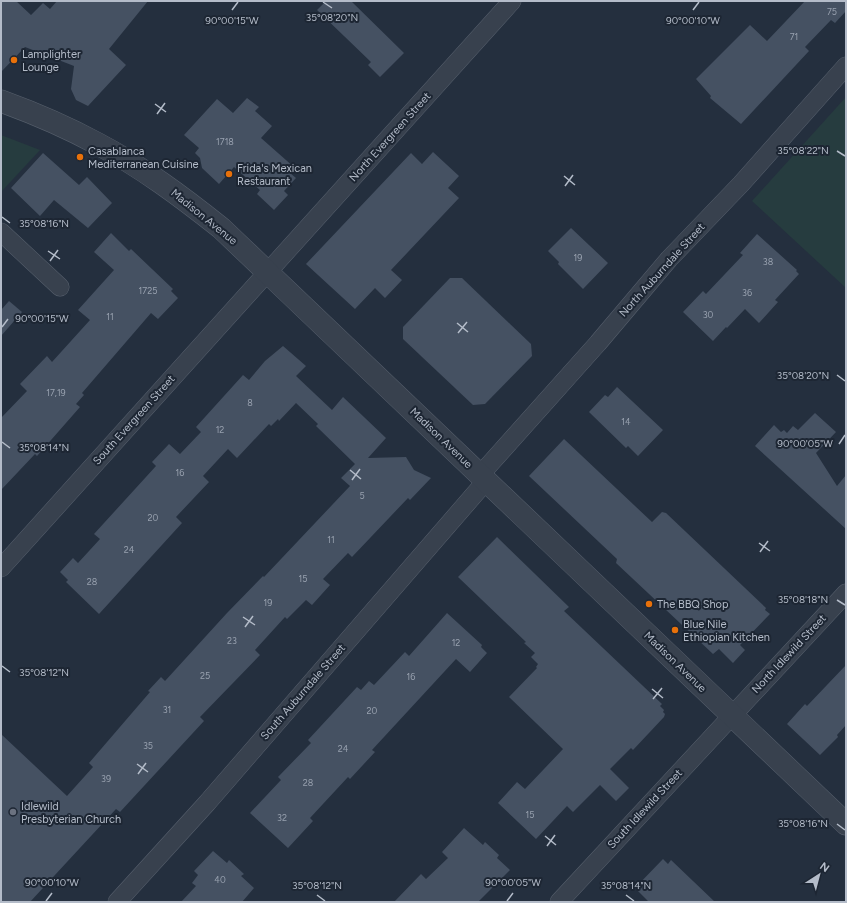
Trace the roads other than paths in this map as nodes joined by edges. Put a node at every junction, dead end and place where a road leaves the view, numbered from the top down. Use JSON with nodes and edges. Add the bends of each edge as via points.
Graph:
{"nodes":[{"id":1,"x":512,"y":1,"type":"edge"},
{"id":2,"x":846,"y":66,"type":"edge"},
{"id":3,"x":1,"y":101,"type":"edge"},
{"id":4,"x":1,"y":232,"type":"edge"},
{"id":5,"x":267,"y":272,"type":"junction"},
{"id":6,"x":60,"y":287,"type":"dead end"},
{"id":7,"x":483,"y":478,"type":"junction"},
{"id":8,"x":1,"y":568,"type":"edge"},
{"id":9,"x":846,"y":593,"type":"edge"},
{"id":10,"x":731,"y":715,"type":"junction"},
{"id":11,"x":846,"y":824,"type":"edge"},
{"id":12,"x":117,"y":902,"type":"edge"},
{"id":13,"x":559,"y":902,"type":"edge"}],
"edges":[{"from":1,"to":5,"type":"street","name":"North Evergreen Street"},
{"from":2,"to":7,"type":"street","name":"North Auburndale Street","via":[[741,184],[669,259]]},
{"from":3,"to":5,"type":"street","name":"Madison Avenue","via":[[76,132],[144,171],[221,228]]},
{"from":4,"to":6,"type":"street"},
{"from":5,"to":7,"type":"street","name":"Madison Avenue"},
{"from":5,"to":8,"type":"street","name":"South Evergreen Street"},
{"from":7,"to":10,"type":"street","name":"Madison Avenue"},
{"from":7,"to":12,"type":"street","name":"South Auburndale Street","via":[[212,797]]},
{"from":9,"to":10,"type":"street","name":"North Idlewild Street"},
{"from":10,"to":11,"type":"street","name":"Madison Avenue"},
{"from":10,"to":13,"type":"street","name":"South Idlewild Street"}]}
